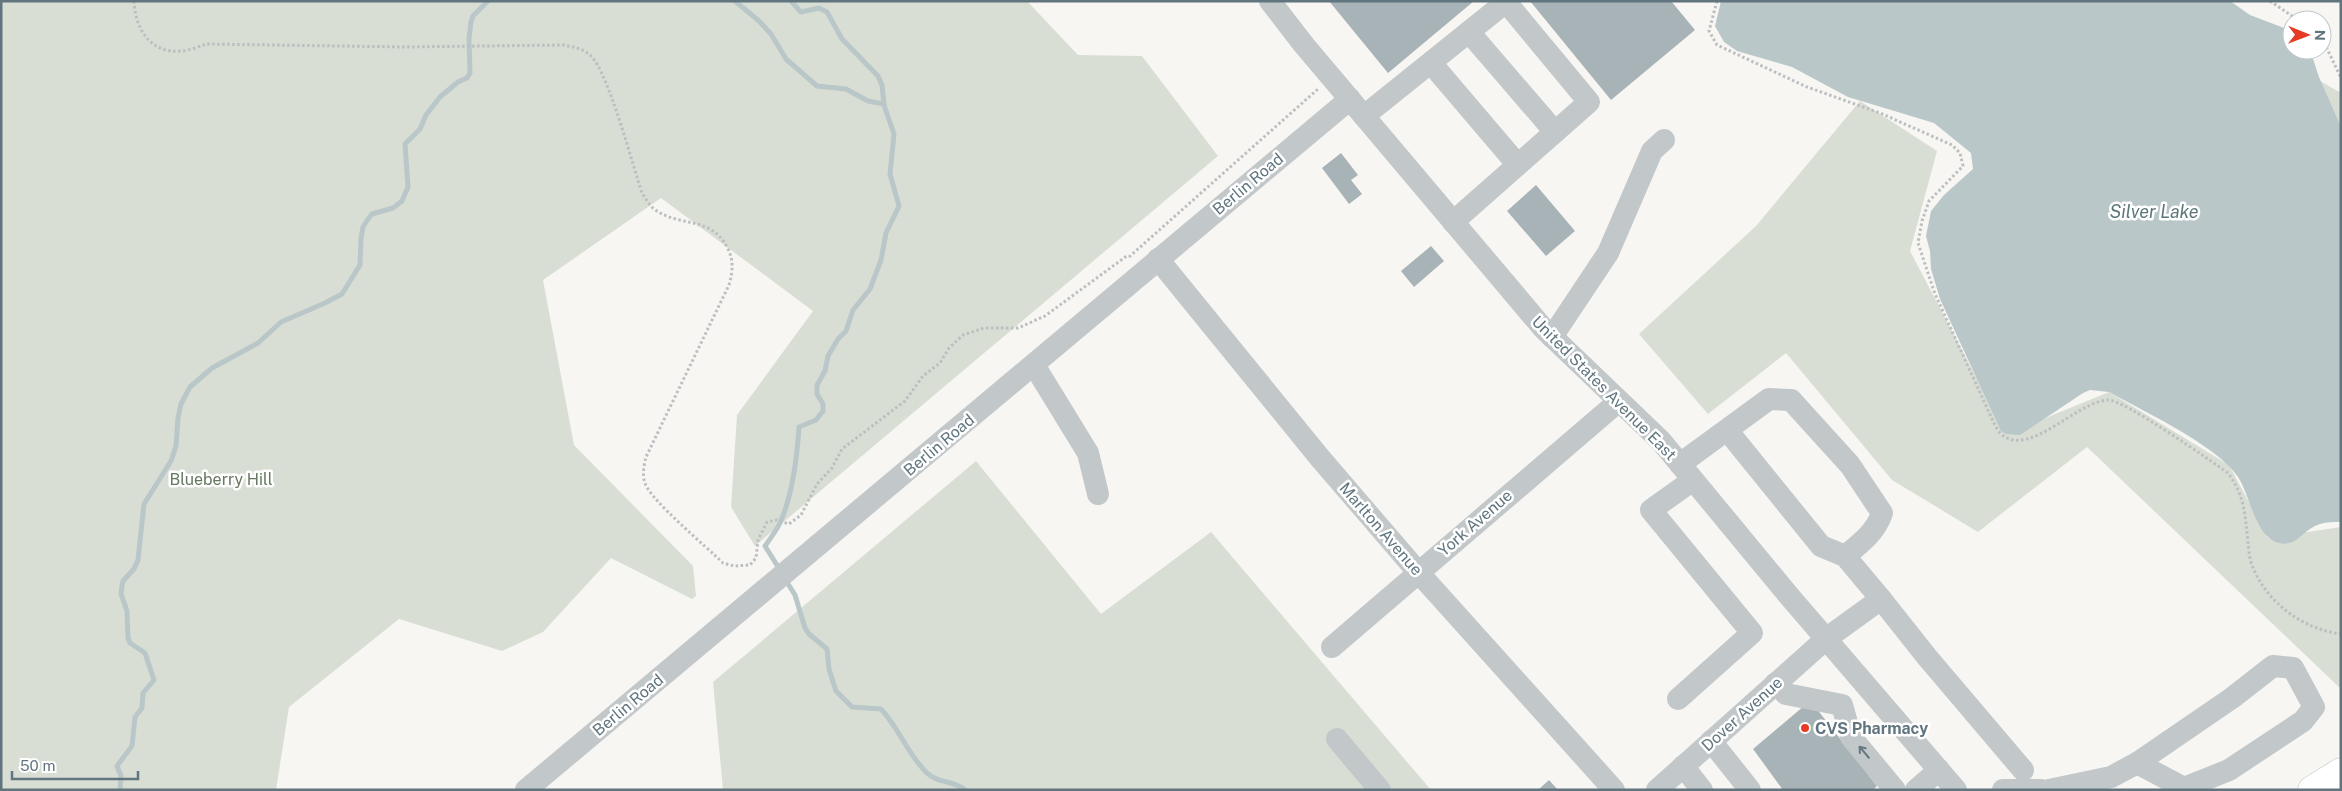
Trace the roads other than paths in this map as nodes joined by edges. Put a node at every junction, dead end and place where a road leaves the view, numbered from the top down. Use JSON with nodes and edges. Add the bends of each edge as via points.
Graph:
{"nodes":[{"id":1,"x":1270,"y":1,"type":"edge"},
{"id":2,"x":1470,"y":32,"type":"junction"},
{"id":3,"x":1431,"y":63,"type":"junction"},
{"id":4,"x":1357,"y":108,"type":"junction"},
{"id":5,"x":1555,"y":132,"type":"junction"},
{"id":6,"x":1664,"y":140,"type":"dead end"},
{"id":7,"x":1517,"y":164,"type":"junction"},
{"id":8,"x":1453,"y":222,"type":"junction"},
{"id":9,"x":1143,"y":263,"type":"junction"},
{"id":10,"x":1552,"y":337,"type":"junction"},
{"id":11,"x":1034,"y":365,"type":"junction"},
{"id":12,"x":1618,"y":400,"type":"junction"},
{"id":13,"x":1727,"y":430,"type":"junction"},
{"id":14,"x":1687,"y":472,"type":"junction"},
{"id":15,"x":1098,"y":494,"type":"dead end"},
{"id":16,"x":1845,"y":556,"type":"junction"},
{"id":17,"x":1418,"y":572,"type":"junction"},
{"id":18,"x":1881,"y":599,"type":"junction"},
{"id":19,"x":1827,"y":638,"type":"junction"},
{"id":20,"x":1332,"y":647,"type":"dead end"},
{"id":21,"x":1776,"y":683,"type":"junction"},
{"id":22,"x":1678,"y":699,"type":"dead end"},
{"id":23,"x":1337,"y":739,"type":"dead end"},
{"id":24,"x":1711,"y":741,"type":"junction"},
{"id":25,"x":2136,"y":764,"type":"junction"},
{"id":26,"x":1683,"y":766,"type":"junction"},
{"id":27,"x":1939,"y":770,"type":"junction"},
{"id":28,"x":2023,"y":770,"type":"dead end"},
{"id":29,"x":2185,"y":789,"type":"edge"},
{"id":30,"x":526,"y":790,"type":"edge"},
{"id":31,"x":1380,"y":790,"type":"edge"},
{"id":32,"x":1614,"y":790,"type":"edge"},
{"id":33,"x":1657,"y":790,"type":"edge"},
{"id":34,"x":1702,"y":790,"type":"edge"},
{"id":35,"x":1750,"y":790,"type":"edge"},
{"id":36,"x":1895,"y":790,"type":"edge"},
{"id":37,"x":1916,"y":790,"type":"edge"},
{"id":38,"x":1956,"y":790,"type":"edge"},
{"id":39,"x":2003,"y":790,"type":"edge"},
{"id":40,"x":2041,"y":790,"type":"edge"},
{"id":41,"x":2049,"y":790,"type":"edge"}],
"edges":[{"from":1,"to":4,"type":"street","name":"United States Avenue East"},
{"from":2,"to":3,"type":"street","name":"Berlin Road"},
{"from":2,"to":5,"type":"street"},
{"from":2,"to":5,"type":"street","name":"Berlin Road","via":[[1506,2],[1589,102]]},
{"from":3,"to":4,"type":"street","name":"Berlin Road"},
{"from":3,"to":7,"type":"street"},
{"from":4,"to":8,"type":"street","name":"United States Avenue East"},
{"from":4,"to":9,"type":"street","name":"Berlin Road"},
{"from":5,"to":7,"type":"street"},
{"from":6,"to":10,"type":"street","via":[[1652,152],[1608,253]]},
{"from":7,"to":8,"type":"street"},
{"from":8,"to":10,"type":"street","name":"United States Avenue East"},
{"from":9,"to":11,"type":"street","name":"Berlin Road"},
{"from":9,"to":17,"type":"street","name":"Marlton Avenue","via":[[1320,458]]},
{"from":10,"to":12,"type":"street","name":"United States Avenue East"},
{"from":11,"to":15,"type":"street","via":[[1088,453]]},
{"from":11,"to":30,"type":"street","name":"Berlin Road"},
{"from":12,"to":14,"type":"street","name":"United States Avenue East","via":[[1661,441]]},
{"from":12,"to":17,"type":"street","name":"York Avenue"},
{"from":13,"to":14,"type":"street"},
{"from":13,"to":16,"type":"street","via":[[1821,546]]},
{"from":13,"to":16,"type":"street","via":[[1769,400],[1791,400],[1850,466],[1882,513],[1874,529]]},
{"from":14,"to":19,"type":"street","name":"United States Avenue East"},
{"from":14,"to":22,"type":"street","via":[[1651,510],[1752,634]]},
{"from":16,"to":18,"type":"street"},
{"from":17,"to":20,"type":"street","name":"York Avenue"},
{"from":17,"to":32,"type":"street","name":"Marlton Avenue"},
{"from":18,"to":19,"type":"street","name":"Dover Avenue"},
{"from":18,"to":28,"type":"street"},
{"from":19,"to":21,"type":"street","name":"Dover Avenue"},
{"from":19,"to":27,"type":"street","name":"United States Avenue East"},
{"from":21,"to":24,"type":"street","name":"Dover Avenue"},
{"from":36,"to":21,"type":"street","one_way":true,"via":[[1851,737],[1842,705],[1786,694]]},
{"from":23,"to":31,"type":"street"},
{"from":24,"to":26,"type":"street","name":"Dover Avenue"},
{"from":24,"to":35,"type":"street"},
{"from":25,"to":29,"type":"street"},
{"from":25,"to":29,"type":"street","via":[[2273,666],[2292,668],[2314,707],[2303,722],[2229,770]]},
{"from":25,"to":41,"type":"street","via":[[2111,777]]},
{"from":26,"to":33,"type":"street","name":"Dover Avenue"},
{"from":26,"to":34,"type":"street"},
{"from":27,"to":37,"type":"street"},
{"from":27,"to":38,"type":"street","name":"United States Avenue East"},
{"from":39,"to":40,"type":"street"}]}
